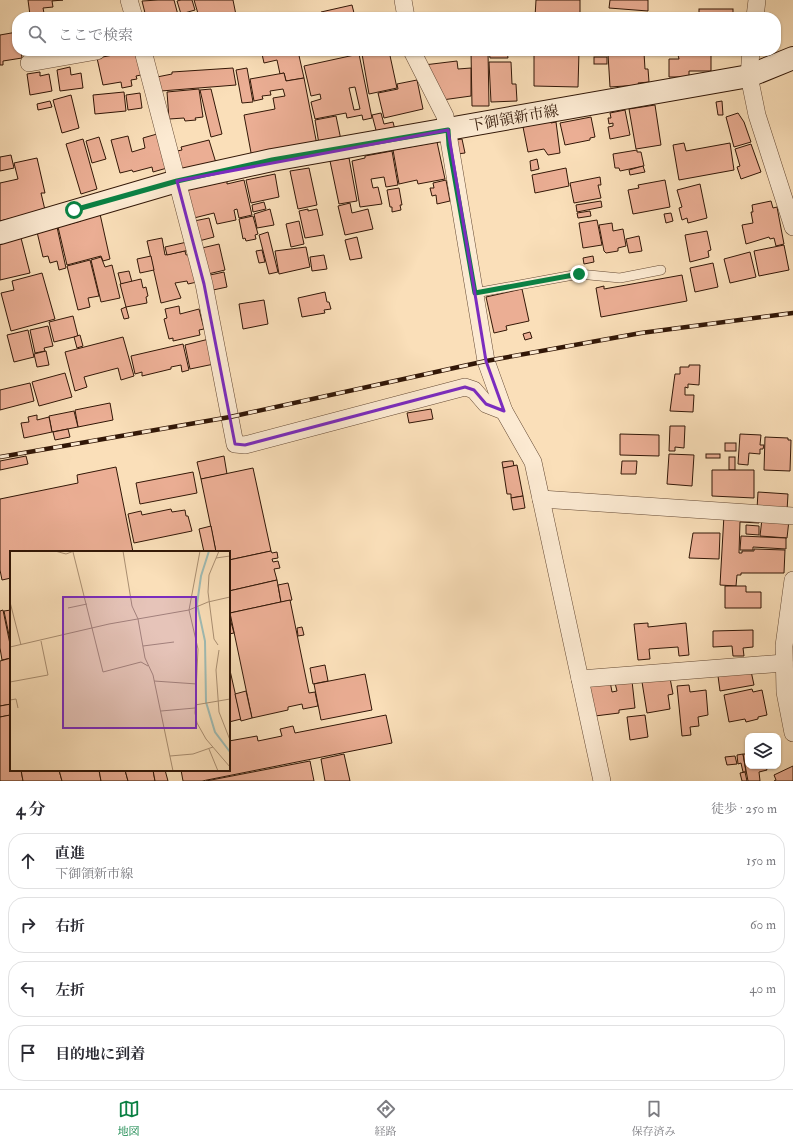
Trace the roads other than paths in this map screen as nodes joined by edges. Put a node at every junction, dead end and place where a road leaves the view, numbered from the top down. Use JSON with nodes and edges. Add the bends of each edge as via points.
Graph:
{"nodes":[{"id":1,"x":129,"y":0,"type":"edge"},
{"id":2,"x":404,"y":0,"type":"edge"},
{"id":3,"x":757,"y":0,"type":"edge"},
{"id":4,"x":133,"y":12,"type":"edge"},
{"id":5,"x":405,"y":12,"type":"edge"},
{"id":6,"x":756,"y":12,"type":"edge"},
{"id":7,"x":69,"y":56,"type":"edge"},
{"id":8,"x":144,"y":56,"type":"edge"},
{"id":9,"x":415,"y":56,"type":"edge"},
{"id":10,"x":753,"y":56,"type":"edge"},
{"id":11,"x":793,"y":58,"type":"edge"},
{"id":12,"x":29,"y":63,"type":"dead end"},
{"id":13,"x":757,"y":73,"type":"junction"},
{"id":14,"x":448,"y":130,"type":"junction"},
{"id":15,"x":177,"y":181,"type":"junction"},
{"id":16,"x":793,"y":227,"type":"edge"},
{"id":17,"x":0,"y":233,"type":"edge"},
{"id":18,"x":661,"y":270,"type":"dead end"},
{"id":19,"x":475,"y":293,"type":"junction"},
{"id":20,"x":504,"y":411,"type":"junction"},
{"id":21,"x":541,"y":499,"type":"junction"},
{"id":22,"x":793,"y":516,"type":"edge"},
{"id":23,"x":793,"y":580,"type":"edge"},
{"id":24,"x":789,"y":645,"type":"edge"},
{"id":25,"x":784,"y":663,"type":"junction"},
{"id":26,"x":580,"y":679,"type":"junction"},
{"id":27,"x":793,"y":733,"type":"edge"},
{"id":28,"x":602,"y":781,"type":"edge"}],
"edges":[{"from":1,"to":4,"type":"street"},
{"from":2,"to":5,"type":"street"},
{"from":3,"to":6,"type":"street"},
{"from":7,"to":12,"type":"street"},
{"from":8,"to":15,"type":"street"},
{"from":9,"to":14,"type":"street","via":[[445,116]]},
{"from":10,"to":13,"type":"street"},
{"from":11,"to":13,"type":"main road","name":"下御領新市線"},
{"from":13,"to":14,"type":"main road","name":"下御領新市線"},
{"from":13,"to":16,"type":"street","via":[[756,116]]},
{"from":14,"to":15,"type":"main road","name":"下御領新市線","via":[[272,160]]},
{"from":14,"to":19,"type":"street"},
{"from":15,"to":17,"type":"main road","name":"下御領新市線"},
{"from":15,"to":20,"type":"street","via":[[204,284],[235,444],[245,445],[465,387],[474,390],[486,404]]},
{"from":18,"to":19,"type":"lane","via":[[620,278],[579,274]]},
{"from":19,"to":20,"type":"street","via":[[486,361]]},
{"from":20,"to":21,"type":"street","via":[[533,462]]},
{"from":21,"to":22,"type":"street"},
{"from":21,"to":26,"type":"street"},
{"from":23,"to":24,"type":"street"},
{"from":24,"to":25,"type":"street"},
{"from":25,"to":26,"type":"street"},
{"from":25,"to":27,"type":"street","via":[[785,692]]},
{"from":26,"to":28,"type":"street"}]}
